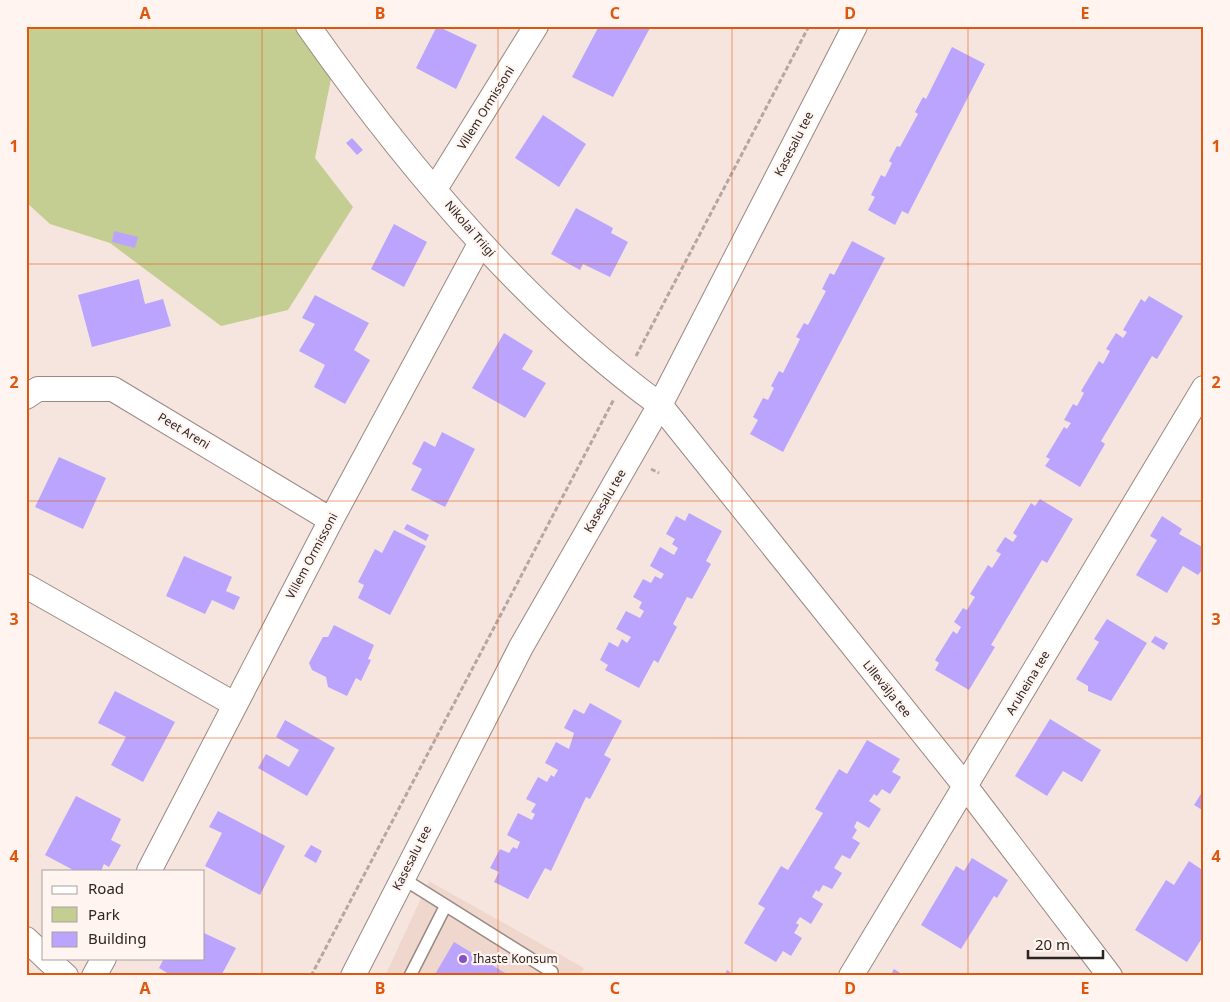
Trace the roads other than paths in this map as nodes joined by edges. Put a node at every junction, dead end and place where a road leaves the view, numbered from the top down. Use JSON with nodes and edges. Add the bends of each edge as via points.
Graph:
{"nodes":[{"id":1,"x":308,"y":26,"type":"edge"},
{"id":2,"x":536,"y":26,"type":"edge"},
{"id":3,"x":855,"y":26,"type":"edge"},
{"id":4,"x":435,"y":189,"type":"junction"},
{"id":5,"x":480,"y":244,"type":"junction"},
{"id":6,"x":1204,"y":388,"type":"edge"},
{"id":7,"x":26,"y":397,"type":"edge"},
{"id":8,"x":660,"y":406,"type":"junction"},
{"id":9,"x":331,"y":520,"type":"junction"},
{"id":10,"x":26,"y":586,"type":"edge"},
{"id":11,"x":234,"y":704,"type":"junction"},
{"id":12,"x":966,"y":787,"type":"junction"},
{"id":13,"x":150,"y":870,"type":"edge"},
{"id":14,"x":402,"y":878,"type":"junction"},
{"id":15,"x":445,"y":907,"type":"junction"},
{"id":16,"x":26,"y":938,"type":"edge"},
{"id":17,"x":42,"y":954,"type":"edge"},
{"id":18,"x":48,"y":960,"type":"edge"},
{"id":19,"x":103,"y":960,"type":"edge"},
{"id":20,"x":552,"y":972,"type":"dead end"},
{"id":21,"x":66,"y":976,"type":"edge"},
{"id":22,"x":94,"y":976,"type":"edge"},
{"id":23,"x":353,"y":976,"type":"edge"},
{"id":24,"x":410,"y":976,"type":"edge"},
{"id":25,"x":851,"y":976,"type":"edge"},
{"id":26,"x":1110,"y":976,"type":"edge"}],
"edges":[{"from":1,"to":4,"type":"street","name":"Nikolai Triigi","via":[[341,73]]},
{"from":2,"to":4,"type":"street","name":"Villem Ormissoni"},
{"from":3,"to":8,"type":"street","name":"Kasesalu tee"},
{"from":4,"to":5,"type":"street","name":"Nikolai Triigi"},
{"from":5,"to":8,"type":"street","name":"Nikolai Triigi","via":[[624,379]]},
{"from":5,"to":9,"type":"street","name":"Villem Ormissoni"},
{"from":6,"to":12,"type":"street","name":"Aruheina tee"},
{"from":7,"to":9,"type":"street","name":"Peet Areni","via":[[38,389],[113,389]]},
{"from":8,"to":12,"type":"street","name":"Lillevälja tee"},
{"from":8,"to":14,"type":"street","name":"Kasesalu tee","via":[[521,647]]},
{"from":9,"to":11,"type":"street","name":"Villem Ormissoni"},
{"from":10,"to":11,"type":"street"},
{"from":11,"to":13,"type":"street","name":"Villem Ormissoni"},
{"from":12,"to":25,"type":"street","name":"Aruheina tee"},
{"from":12,"to":26,"type":"street","name":"Lillevälja tee"},
{"from":14,"to":15,"type":"lane"},
{"from":14,"to":23,"type":"street","name":"Kasesalu tee"},
{"from":15,"to":20,"type":"lane"},
{"from":15,"to":24,"type":"lane"},
{"from":16,"to":17,"type":"street"},
{"from":18,"to":21,"type":"street"},
{"from":19,"to":22,"type":"street"}]}
